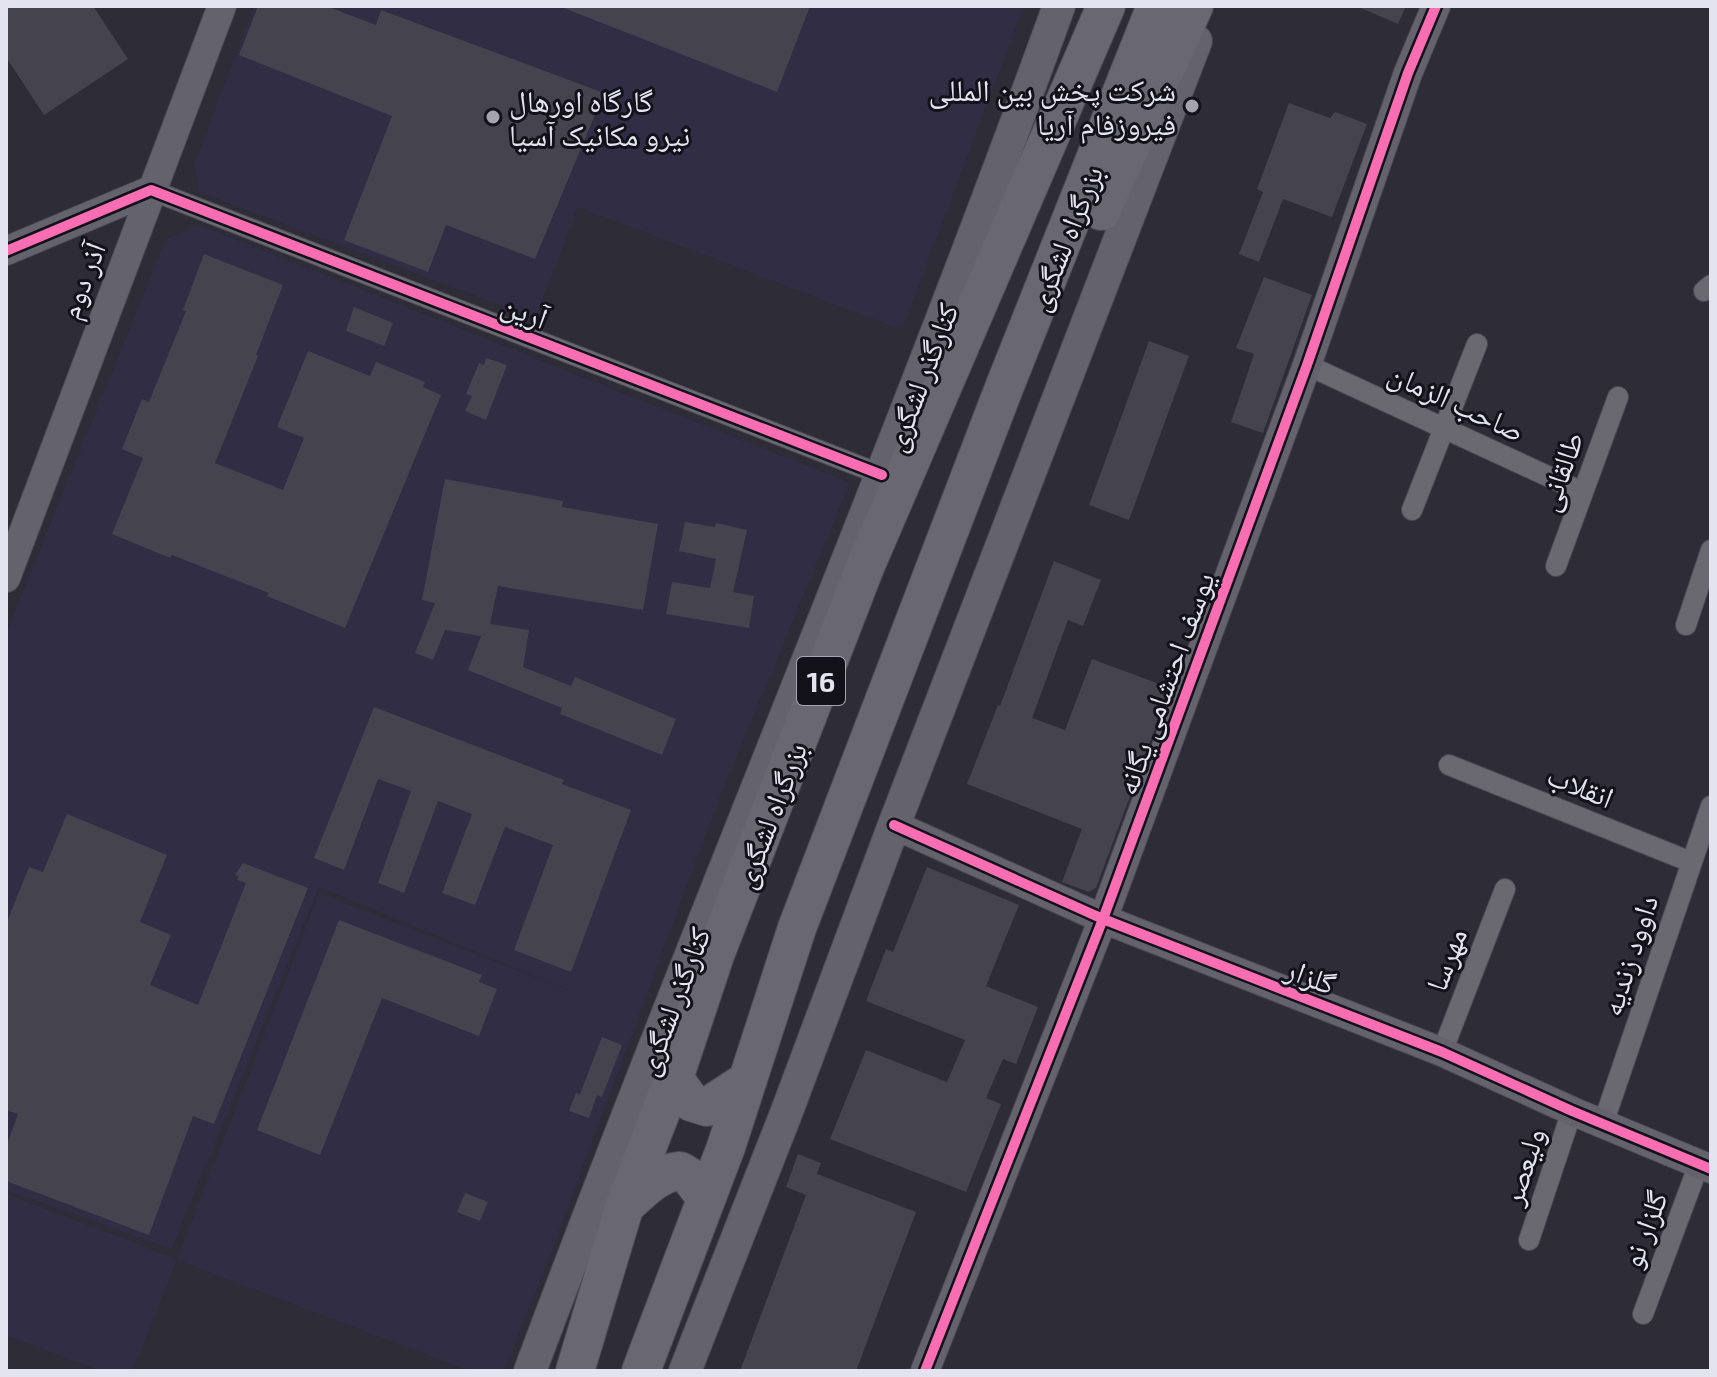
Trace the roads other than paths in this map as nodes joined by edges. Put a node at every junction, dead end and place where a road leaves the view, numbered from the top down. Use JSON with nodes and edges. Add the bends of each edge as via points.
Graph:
{"nodes":[{"id":1,"x":222,"y":6,"type":"edge"},
{"id":2,"x":1059,"y":6,"type":"edge"},
{"id":3,"x":1106,"y":6,"type":"edge"},
{"id":4,"x":1156,"y":6,"type":"edge"},
{"id":5,"x":1194,"y":6,"type":"edge"},
{"id":6,"x":1209,"y":6,"type":"edge"},
{"id":7,"x":1436,"y":6,"type":"edge"},
{"id":8,"x":151,"y":190,"type":"junction"},
{"id":9,"x":6,"y":251,"type":"edge"},
{"id":10,"x":1477,"y":344,"type":"dead end"},
{"id":11,"x":1307,"y":365,"type":"junction"},
{"id":12,"x":1004,"y":388,"type":"junction"},
{"id":13,"x":1618,"y":397,"type":"dead end"},
{"id":14,"x":1443,"y":428,"type":"junction"},
{"id":15,"x":882,"y":475,"type":"junction"},
{"id":16,"x":1582,"y":492,"type":"junction"},
{"id":17,"x":1412,"y":510,"type":"dead end"},
{"id":18,"x":1710,"y":558,"type":"edge"},
{"id":19,"x":1556,"y":566,"type":"dead end"},
{"id":20,"x":6,"y":578,"type":"edge"},
{"id":21,"x":1686,"y":625,"type":"dead end"},
{"id":22,"x":1449,"y":765,"type":"dead end"},
{"id":23,"x":1711,"y":806,"type":"edge"},
{"id":24,"x":894,"y":825,"type":"junction"},
{"id":25,"x":1691,"y":862,"type":"junction"},
{"id":26,"x":1505,"y":889,"type":"dead end"},
{"id":27,"x":1103,"y":919,"type":"junction"},
{"id":28,"x":1442,"y":1052,"type":"junction"},
{"id":29,"x":674,"y":1078,"type":"junction"},
{"id":30,"x":748,"y":1080,"type":"junction"},
{"id":31,"x":1572,"y":1111,"type":"junction"},
{"id":32,"x":1603,"y":1124,"type":"junction"},
{"id":33,"x":1705,"y":1167,"type":"edge"},
{"id":34,"x":705,"y":1197,"type":"junction"},
{"id":35,"x":625,"y":1205,"type":"junction"},
{"id":36,"x":1529,"y":1240,"type":"dead end"},
{"id":37,"x":1643,"y":1314,"type":"dead end"},
{"id":38,"x":530,"y":1371,"type":"edge"},
{"id":39,"x":575,"y":1371,"type":"edge"},
{"id":40,"x":641,"y":1371,"type":"edge"},
{"id":41,"x":685,"y":1371,"type":"edge"},
{"id":42,"x":925,"y":1371,"type":"edge"}],
"edges":[{"from":1,"to":8,"type":"street","name":"آذر دوم"},
{"from":2,"to":15,"type":"main road","name":"کنارگذر لشگری"},
{"from":3,"to":29,"type":"highway","name":"بزرگراه لشگری","number":"16","via":[[865,567],[715,955]]},
{"from":4,"to":12,"type":"highway","name":"بزرگراه لشگری","number":"16"},
{"from":5,"to":12,"type":"highway","via":[[1074,270],[1043,331]]},
{"from":6,"to":24,"type":"main road"},
{"from":7,"to":11,"type":"street","name":"یوسف احتشامی یگانه"},
{"from":8,"to":9,"type":"street"},
{"from":8,"to":15,"type":"street","name":"آرین"},
{"from":8,"to":20,"type":"street","name":"آذر دوم"},
{"from":10,"to":14,"type":"street"},
{"from":11,"to":14,"type":"street","name":"صاحب الزمان"},
{"from":11,"to":27,"type":"street","name":"یوسف احتشامی یگانه"},
{"from":12,"to":30,"type":"highway","name":"بزرگراه لشگری","number":"16","via":[[797,928]]},
{"from":13,"to":16,"type":"street","name":"طالقانی"},
{"from":14,"to":16,"type":"street","name":"صاحب الزمان"},
{"from":14,"to":17,"type":"street"},
{"from":15,"to":38,"type":"main road","name":"کنارگذر لشگری"},
{"from":16,"to":19,"type":"street","name":"طالقانی"},
{"from":18,"to":21,"type":"street"},
{"from":22,"to":25,"type":"street","name":"انقلاب"},
{"from":23,"to":25,"type":"street","name":"داوود زندیه"},
{"from":24,"to":27,"type":"street","name":"گلزار"},
{"from":24,"to":41,"type":"main road"},
{"from":25,"to":32,"type":"street","name":"داوود زندیه"},
{"from":26,"to":28,"type":"street","name":"مهرسا"},
{"from":27,"to":28,"type":"street","name":"گلزار"},
{"from":27,"to":42,"type":"street","name":"یوسف احتشامی یگانه"},
{"from":28,"to":31,"type":"street","name":"گلزار"},
{"from":29,"to":30,"type":"highway","via":[[691,1102],[707,1107]]},
{"from":29,"to":35,"type":"highway","name":"بزرگراه لشگری","number":"16"},
{"from":30,"to":34,"type":"highway","name":"بزرگراه لشگری","number":"16"},
{"from":31,"to":32,"type":"street","name":"گلزار"},
{"from":31,"to":36,"type":"street","name":"ولیعصر"},
{"from":32,"to":33,"type":"street","name":"گلزار"},
{"from":33,"to":37,"type":"street","name":"گلزار نو"},
{"from":34,"to":35,"type":"highway","via":[[690,1177],[668,1172]]},
{"from":34,"to":40,"type":"highway","name":"بزرگراه لشگری","number":"16"},
{"from":35,"to":39,"type":"highway","name":"بزرگراه لشگری","number":"16"}]}
